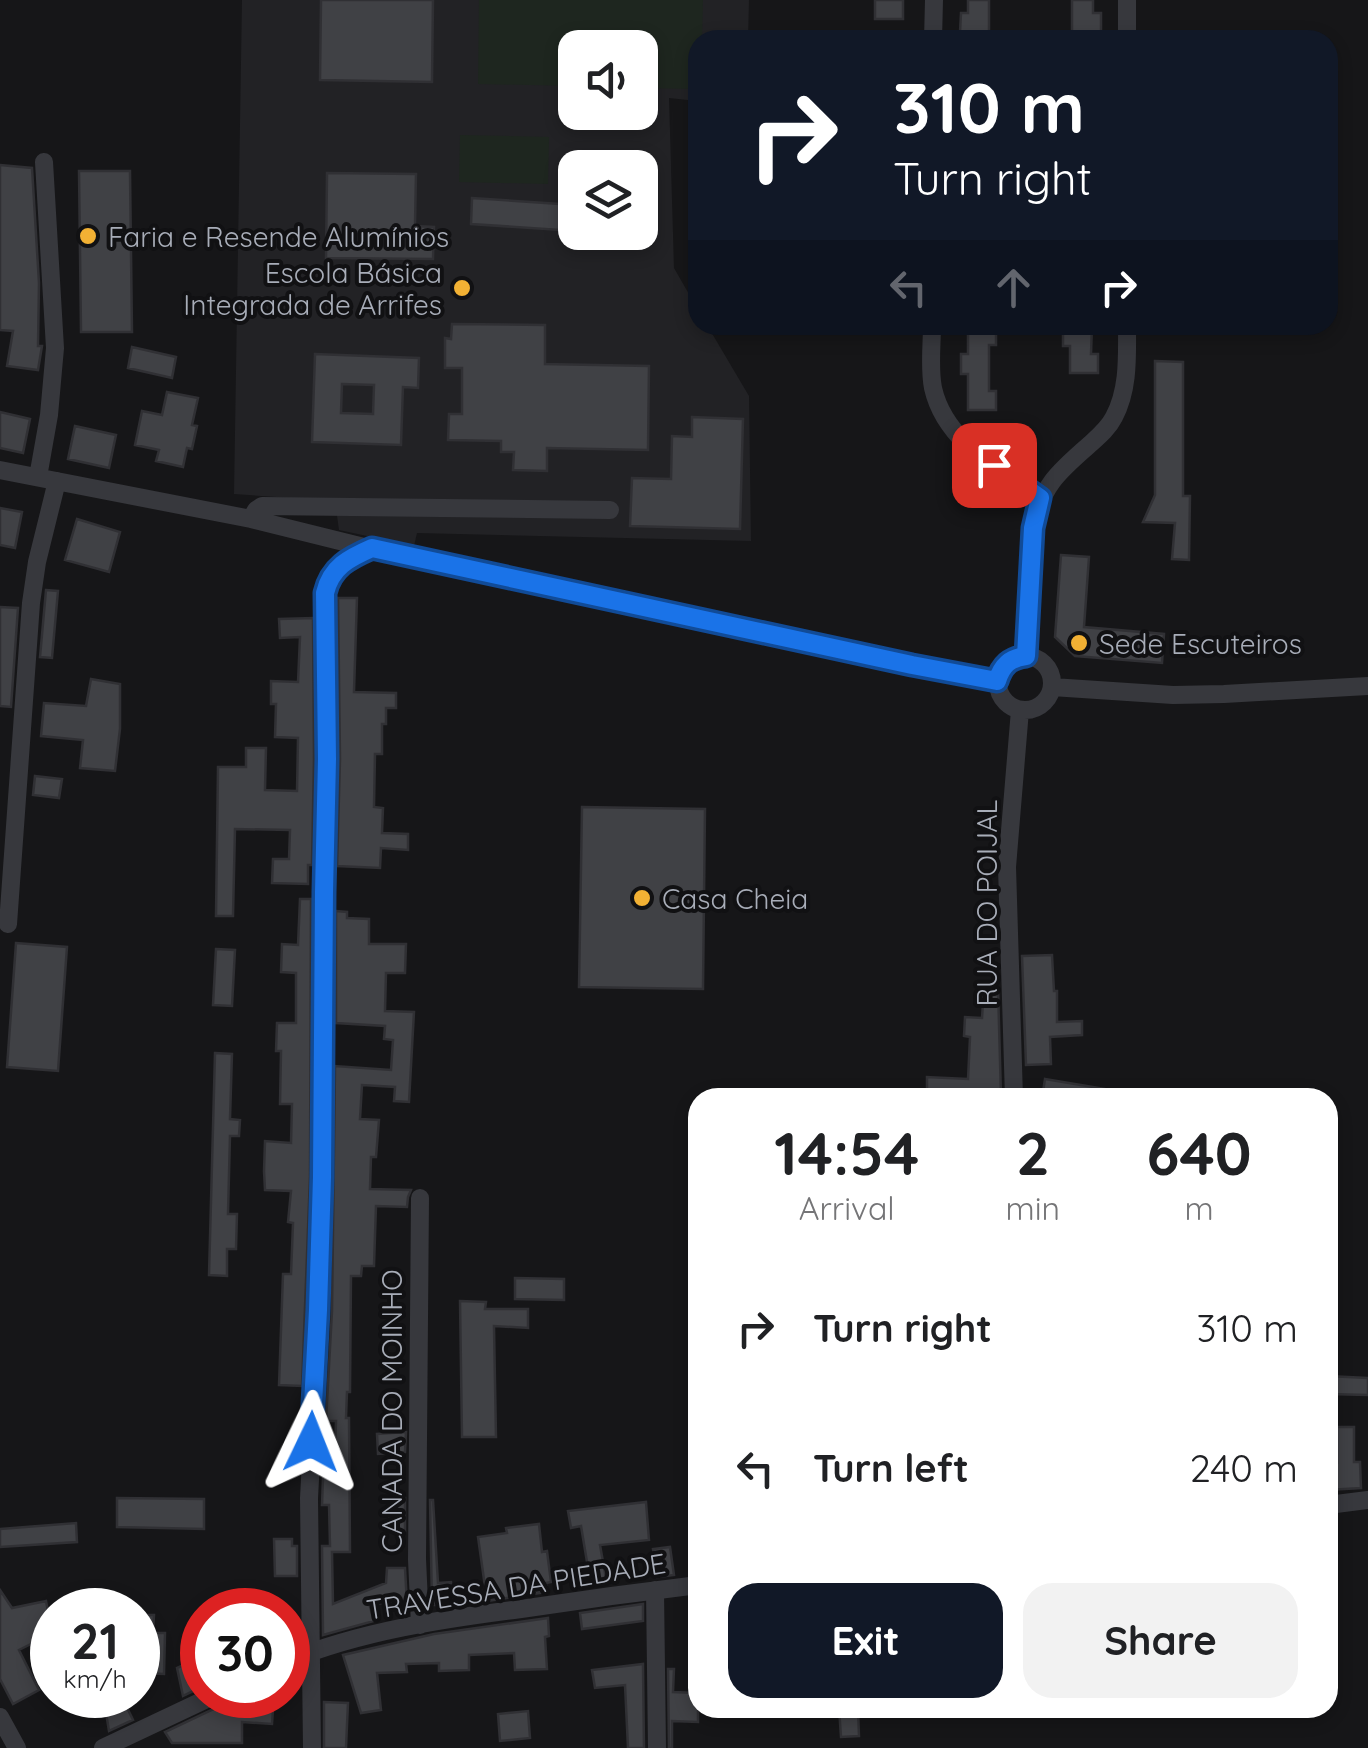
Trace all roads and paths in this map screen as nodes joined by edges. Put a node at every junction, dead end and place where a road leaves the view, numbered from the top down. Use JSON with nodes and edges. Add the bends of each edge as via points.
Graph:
{"nodes":[{"id":1,"x":934,"y":0,"type":"edge"},
{"id":2,"x":1128,"y":0,"type":"edge"},
{"id":3,"x":934,"y":30,"type":"edge"},
{"id":4,"x":1127,"y":30,"type":"edge"},
{"id":5,"x":44,"y":162,"type":"dead end"},
{"id":6,"x":932,"y":335,"type":"edge"},
{"id":7,"x":1127,"y":335,"type":"edge"},
{"id":8,"x":0,"y":470,"type":"edge"},
{"id":9,"x":38,"y":477,"type":"junction"},
{"id":10,"x":57,"y":481,"type":"junction"},
{"id":11,"x":1040,"y":498,"type":"junction"},
{"id":12,"x":314,"y":508,"type":"junction"},
{"id":13,"x":610,"y":510,"type":"dead end"},
{"id":14,"x":251,"y":519,"type":"junction"},
{"id":15,"x":316,"y":536,"type":"junction"},
{"id":16,"x":372,"y":548,"type":"junction"},
{"id":17,"x":1026,"y":656,"type":"junction"},
{"id":18,"x":997,"y":681,"type":"junction"},
{"id":19,"x":1368,"y":686,"type":"edge"},
{"id":20,"x":1052,"y":687,"type":"junction"},
{"id":21,"x":1020,"y":710,"type":"junction"},
{"id":22,"x":0,"y":736,"type":"edge"},
{"id":23,"x":22,"y":738,"type":"junction"},
{"id":24,"x":8,"y":924,"type":"dead end"},
{"id":25,"x":1014,"y":1088,"type":"edge"},
{"id":26,"x":420,"y":1198,"type":"dead end"},
{"id":27,"x":1368,"y":1500,"type":"edge"},
{"id":28,"x":1338,"y":1503,"type":"edge"},
{"id":29,"x":688,"y":1586,"type":"edge"},
{"id":30,"x":655,"y":1590,"type":"junction"},
{"id":31,"x":420,"y":1624,"type":"junction"},
{"id":32,"x":311,"y":1652,"type":"junction"},
{"id":33,"x":180,"y":1712,"type":"edge"},
{"id":34,"x":0,"y":1717,"type":"edge"},
{"id":35,"x":17,"y":1748,"type":"edge"},
{"id":36,"x":103,"y":1748,"type":"edge"},
{"id":37,"x":312,"y":1748,"type":"edge"},
{"id":38,"x":657,"y":1748,"type":"edge"}],
"edges":[{"from":1,"to":3,"type":"street"},
{"from":2,"to":4,"type":"street"},
{"from":5,"to":9,"type":"street","via":[[55,348]]},
{"from":6,"to":11,"type":"street","via":[[932,384],[952,430]]},
{"from":7,"to":11,"type":"street","via":[[1116,414]]},
{"from":8,"to":9,"type":"street"},
{"from":9,"to":10,"type":"street"},
{"from":10,"to":14,"type":"street"},
{"from":10,"to":23,"type":"street","via":[[31,603]]},
{"from":11,"to":17,"type":"street"},
{"from":12,"to":13,"type":"street"},
{"from":12,"to":14,"type":"street","via":[[262,506]]},
{"from":12,"to":15,"type":"street"},
{"from":14,"to":15,"type":"street"},
{"from":15,"to":16,"type":"street"},
{"from":16,"to":18,"type":"street"},
{"from":16,"to":32,"type":"street","via":[[337,568],[325,593]]},
{"from":17,"to":18,"type":"street","via":[[1007,662]]},
{"from":17,"to":20,"type":"street","via":[[1046,666]]},
{"from":18,"to":21,"type":"street","via":[[1006,703]]},
{"from":19,"to":20,"type":"street","via":[[1190,695]]},
{"from":20,"to":21,"type":"street","via":[[1041,705]]},
{"from":21,"to":25,"type":"street","name":"RUA DO POIJAL","via":[[1007,868]]},
{"from":22,"to":23,"type":"street"},
{"from":23,"to":24,"type":"street"},
{"from":26,"to":31,"type":"street","name":"CANADA DO MOINHO"},
{"from":27,"to":28,"type":"street"},
{"from":29,"to":30,"type":"street","name":"TRAVESSA DA PIEDADE"},
{"from":30,"to":31,"type":"street","name":"TRAVESSA DA PIEDADE"},
{"from":30,"to":38,"type":"street"},
{"from":31,"to":32,"type":"street","name":"TRAVESSA DA PIEDADE"},
{"from":32,"to":37,"type":"street"},
{"from":33,"to":36,"type":"street"},
{"from":34,"to":35,"type":"street"}]}
